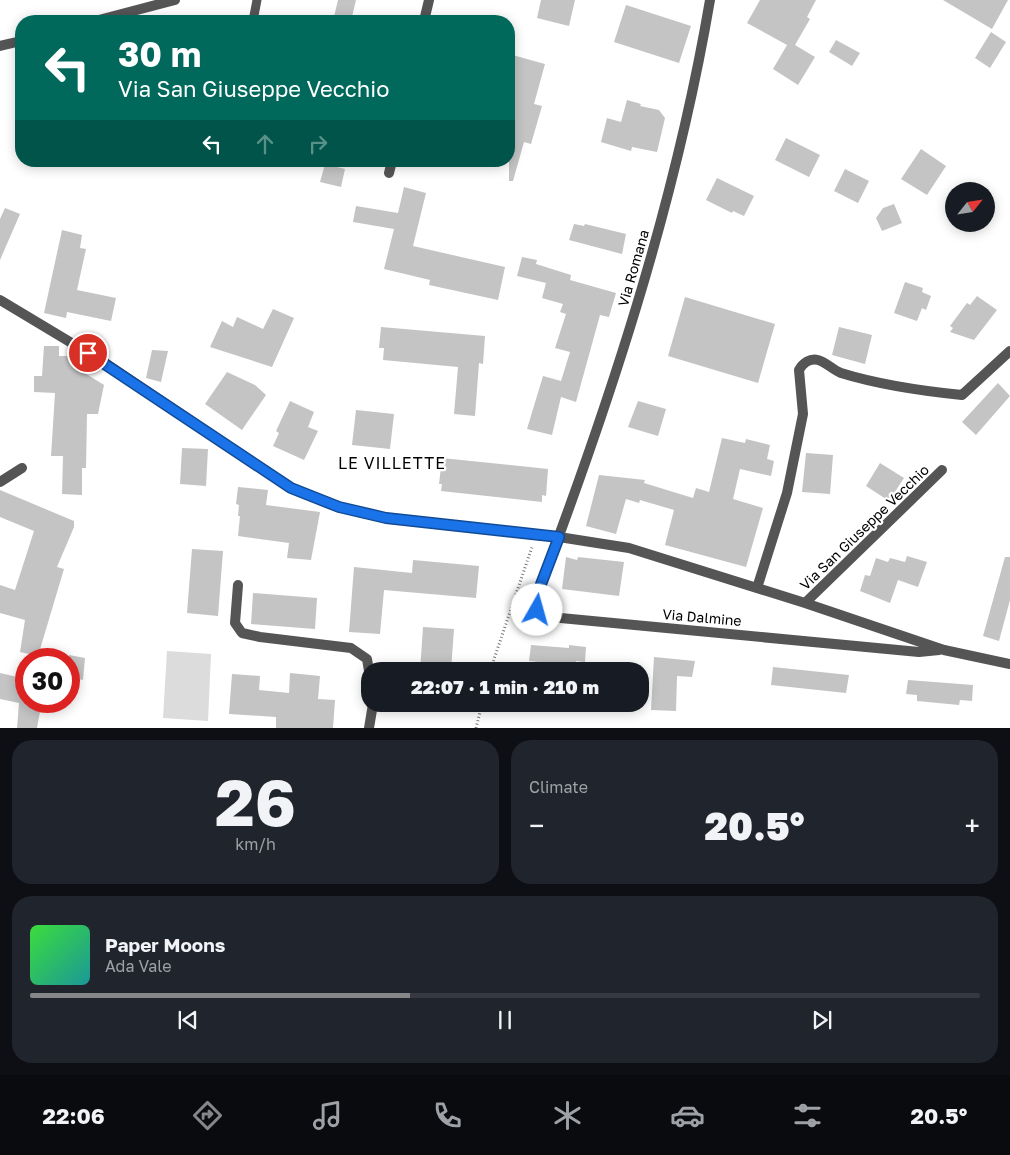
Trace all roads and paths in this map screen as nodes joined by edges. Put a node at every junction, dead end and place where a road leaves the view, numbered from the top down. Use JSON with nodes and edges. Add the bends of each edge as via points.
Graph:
{"nodes":[{"id":1,"x":174,"y":0,"type":"edge"},
{"id":2,"x":257,"y":0,"type":"edge"},
{"id":3,"x":430,"y":0,"type":"edge"},
{"id":4,"x":710,"y":0,"type":"edge"},
{"id":5,"x":117,"y":15,"type":"edge"},
{"id":6,"x":254,"y":15,"type":"edge"},
{"id":7,"x":426,"y":15,"type":"edge"},
{"id":8,"x":15,"y":42,"type":"edge"},
{"id":9,"x":0,"y":46,"type":"edge"},
{"id":10,"x":390,"y":167,"type":"edge"},
{"id":11,"x":389,"y":173,"type":"dead end"},
{"id":12,"x":0,"y":300,"type":"edge"},
{"id":13,"x":1010,"y":351,"type":"edge"},
{"id":14,"x":22,"y":468,"type":"dead end"},
{"id":15,"x":942,"y":470,"type":"dead end"},
{"id":16,"x":0,"y":482,"type":"edge"},
{"id":17,"x":536,"y":535,"type":"junction"},
{"id":18,"x":559,"y":537,"type":"junction"},
{"id":19,"x":238,"y":585,"type":"dead end"},
{"id":20,"x":757,"y":588,"type":"junction"},
{"id":21,"x":805,"y":603,"type":"junction"},
{"id":22,"x":944,"y":650,"type":"junction"},
{"id":23,"x":368,"y":662,"type":"edge"},
{"id":24,"x":493,"y":662,"type":"edge"},
{"id":25,"x":998,"y":662,"type":"junction"},
{"id":26,"x":1010,"y":664,"type":"edge"},
{"id":27,"x":1010,"y":670,"type":"edge"},
{"id":28,"x":372,"y":712,"type":"edge"},
{"id":29,"x":480,"y":712,"type":"edge"},
{"id":30,"x":369,"y":728,"type":"edge"},
{"id":31,"x":476,"y":728,"type":"edge"}],
"edges":[{"from":1,"to":5,"type":"street"},
{"from":2,"to":6,"type":"lane"},
{"from":3,"to":7,"type":"street"},
{"from":4,"to":18,"type":"street","name":"Via Romana","via":[[692,102],[668,198],[628,336]]},
{"from":8,"to":9,"type":"street"},
{"from":10,"to":11,"type":"street"},
{"from":12,"to":17,"type":"street","name":"Via San Giuseppe Vecchio","via":[[105,363],[291,488],[339,507],[386,518]]},
{"from":13,"to":20,"type":"street","via":[[962,395],[927,392],[839,373],[818,360],[809,360],[802,365],[799,370],[802,422],[787,492]]},
{"from":14,"to":16,"type":"street"},
{"from":15,"to":21,"type":"street","name":"Via San Giuseppe Vecchio"},
{"from":17,"to":18,"type":"street","name":"Via San Giuseppe Vecchio"},
{"from":17,"to":24,"type":"path"},
{"from":18,"to":20,"type":"street","name":"Via San Giuseppe Vecchio","via":[[629,548]]},
{"from":18,"to":22,"type":"street","name":"Via Dalmine","via":[[535,600],[537,610],[550,617],[919,652]]},
{"from":19,"to":23,"type":"street","via":[[236,623],[242,633],[351,648],[368,658]]},
{"from":20,"to":21,"type":"street","name":"Via San Giuseppe Vecchio"},
{"from":21,"to":22,"type":"street","name":"Via San Giuseppe Vecchio"},
{"from":22,"to":25,"type":"street","name":"Via San Giuseppe Vecchio"},
{"from":25,"to":26,"type":"street","name":"Via San Giuseppe Vecchio"},
{"from":25,"to":27,"type":"street","name":"Via San Giuseppe Vecchio"},
{"from":28,"to":30,"type":"street"},
{"from":29,"to":31,"type":"path"}]}
